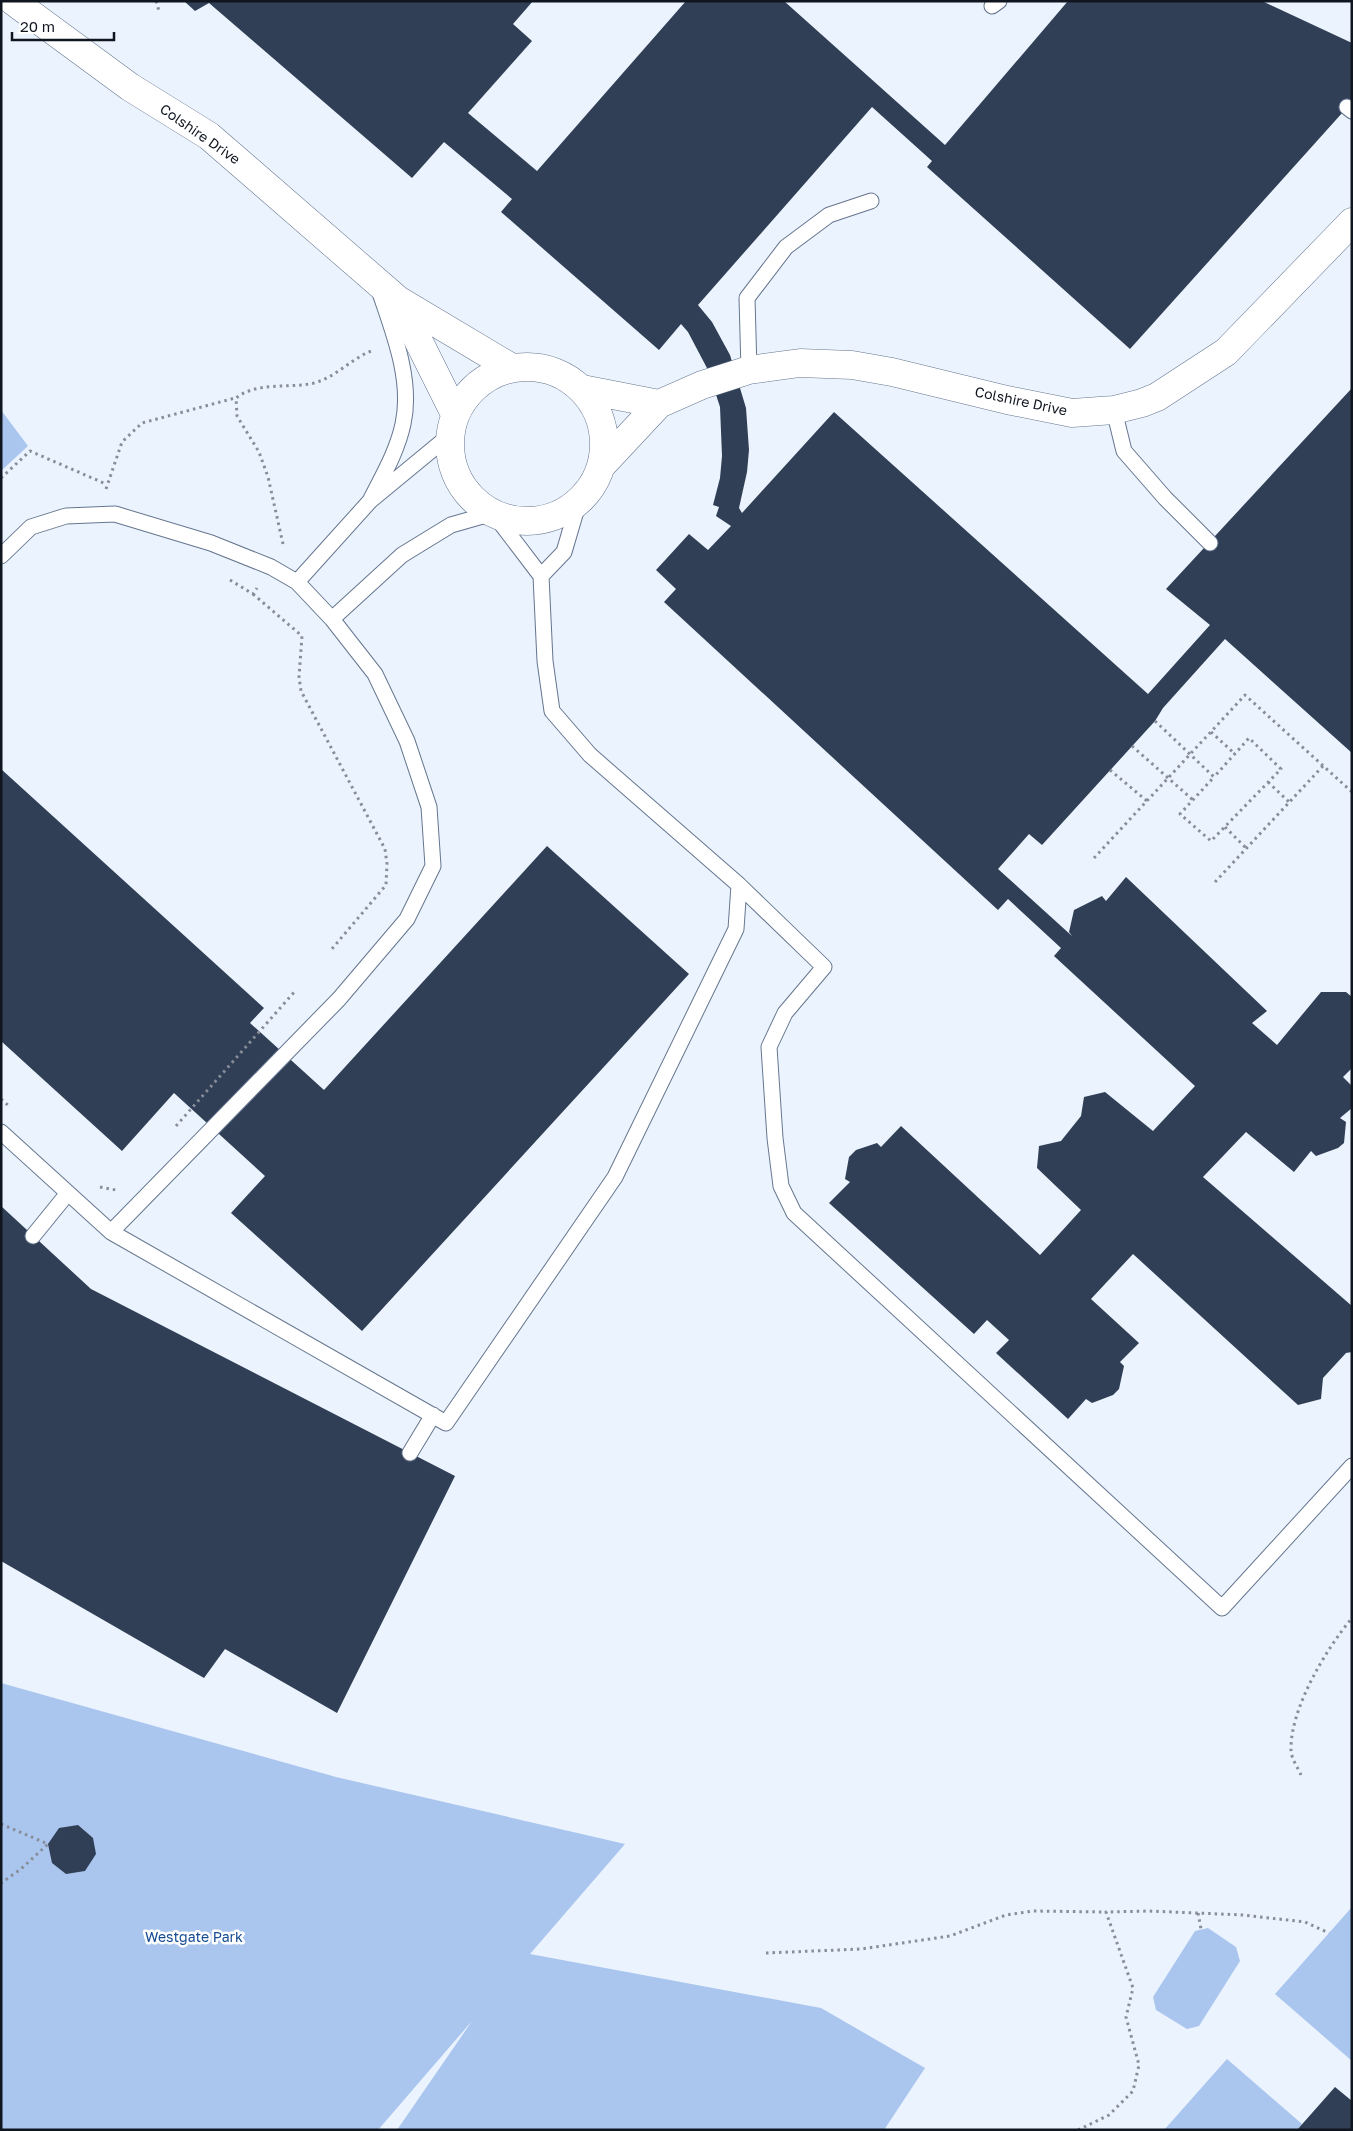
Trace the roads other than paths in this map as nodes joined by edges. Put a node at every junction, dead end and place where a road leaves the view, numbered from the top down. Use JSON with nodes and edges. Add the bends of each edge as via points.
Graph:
{"nodes":[{"id":1,"x":13,"y":1,"type":"edge"},
{"id":2,"x":871,"y":201,"type":"dead end"},
{"id":3,"x":1352,"y":222,"type":"edge"},
{"id":4,"x":376,"y":281,"type":"junction"},
{"id":5,"x":398,"y":300,"type":"junction"},
{"id":6,"x":512,"y":368,"type":"junction"},
{"id":7,"x":748,"y":370,"type":"junction"},
{"id":8,"x":582,"y":389,"type":"junction"},
{"id":9,"x":659,"y":404,"type":"junction"},
{"id":10,"x":1114,"y":410,"type":"junction"},
{"id":11,"x":453,"y":424,"type":"junction"},
{"id":12,"x":602,"y":466,"type":"junction"},
{"id":13,"x":370,"y":501,"type":"junction"},
{"id":14,"x":579,"y":501,"type":"junction"},
{"id":15,"x":493,"y":513,"type":"junction"},
{"id":16,"x":1210,"y":543,"type":"dead end"},
{"id":17,"x":1,"y":556,"type":"edge"},
{"id":18,"x":541,"y":576,"type":"junction"},
{"id":19,"x":297,"y":582,"type":"junction"},
{"id":20,"x":332,"y":620,"type":"junction"},
{"id":21,"x":738,"y":885,"type":"junction"},
{"id":22,"x":1,"y":1132,"type":"edge"},
{"id":23,"x":68,"y":1193,"type":"junction"},
{"id":24,"x":111,"y":1232,"type":"junction"},
{"id":25,"x":33,"y":1236,"type":"dead end"},
{"id":26,"x":433,"y":1416,"type":"junction"},
{"id":27,"x":410,"y":1453,"type":"dead end"},
{"id":28,"x":1352,"y":1466,"type":"edge"}],
"edges":[{"from":1,"to":4,"type":"street","name":"Colshire Drive","via":[[130,87],[209,136]]},
{"from":2,"to":7,"type":"lane","via":[[829,215],[786,248],[747,298]]},
{"from":3,"to":10,"type":"street","name":"Colshire Drive","via":[[1226,352],[1157,397]]},
{"from":4,"to":5,"type":"street","name":"Colshire Drive"},
{"from":4,"to":13,"type":"lane","via":[[395,342],[404,386],[403,423],[392,458]]},
{"from":5,"to":6,"type":"street","name":"Colshire Drive"},
{"from":5,"to":11,"type":"street","name":"Colshire Drive"},
{"from":6,"to":8,"type":"street","name":"Colshire Drive","via":[[538,367],[561,374]]},
{"from":6,"to":11,"type":"street","name":"Colshire Drive","via":[[489,377],[468,393]]},
{"from":7,"to":9,"type":"street","name":"Colshire Drive"},
{"from":7,"to":10,"type":"street","name":"Colshire Drive","via":[[800,363],[852,365],[1072,413]]},
{"from":8,"to":9,"type":"street","name":"Colshire Drive"},
{"from":8,"to":12,"type":"street","name":"Colshire Drive","via":[[594,405],[602,425]]},
{"from":9,"to":12,"type":"street","name":"Colshire Drive"},
{"from":10,"to":16,"type":"lane","via":[[1124,451]]},
{"from":11,"to":13,"type":"lane"},
{"from":11,"to":15,"type":"street","name":"Colshire Drive","via":[[451,458],[459,481],[473,499]]},
{"from":12,"to":14,"type":"street","name":"Colshire Drive"},
{"from":13,"to":19,"type":"lane"},
{"from":14,"to":15,"type":"street","name":"Colshire Drive","via":[[560,513],[538,520],[515,520]]},
{"from":14,"to":18,"type":"lane","via":[[564,552]]},
{"from":15,"to":18,"type":"lane"},
{"from":15,"to":20,"type":"lane","via":[[451,525],[402,555]]},
{"from":17,"to":19,"type":"lane","via":[[31,527],[66,516],[115,514],[212,543],[271,567]]},
{"from":18,"to":21,"type":"lane","via":[[545,661],[552,711],[590,755]]},
{"from":19,"to":20,"type":"lane"},
{"from":20,"to":24,"type":"lane","via":[[375,674],[407,741],[429,807],[432,866],[407,920],[339,999]]},
{"from":21,"to":26,"type":"lane","via":[[736,929],[615,1177],[446,1423]]},
{"from":21,"to":28,"type":"lane","via":[[824,967],[785,1013],[769,1046],[781,1186],[794,1213],[1222,1608]]},
{"from":22,"to":23,"type":"lane"},
{"from":23,"to":24,"type":"lane"},
{"from":23,"to":25,"type":"lane"},
{"from":24,"to":26,"type":"lane"},
{"from":26,"to":27,"type":"lane"}]}
